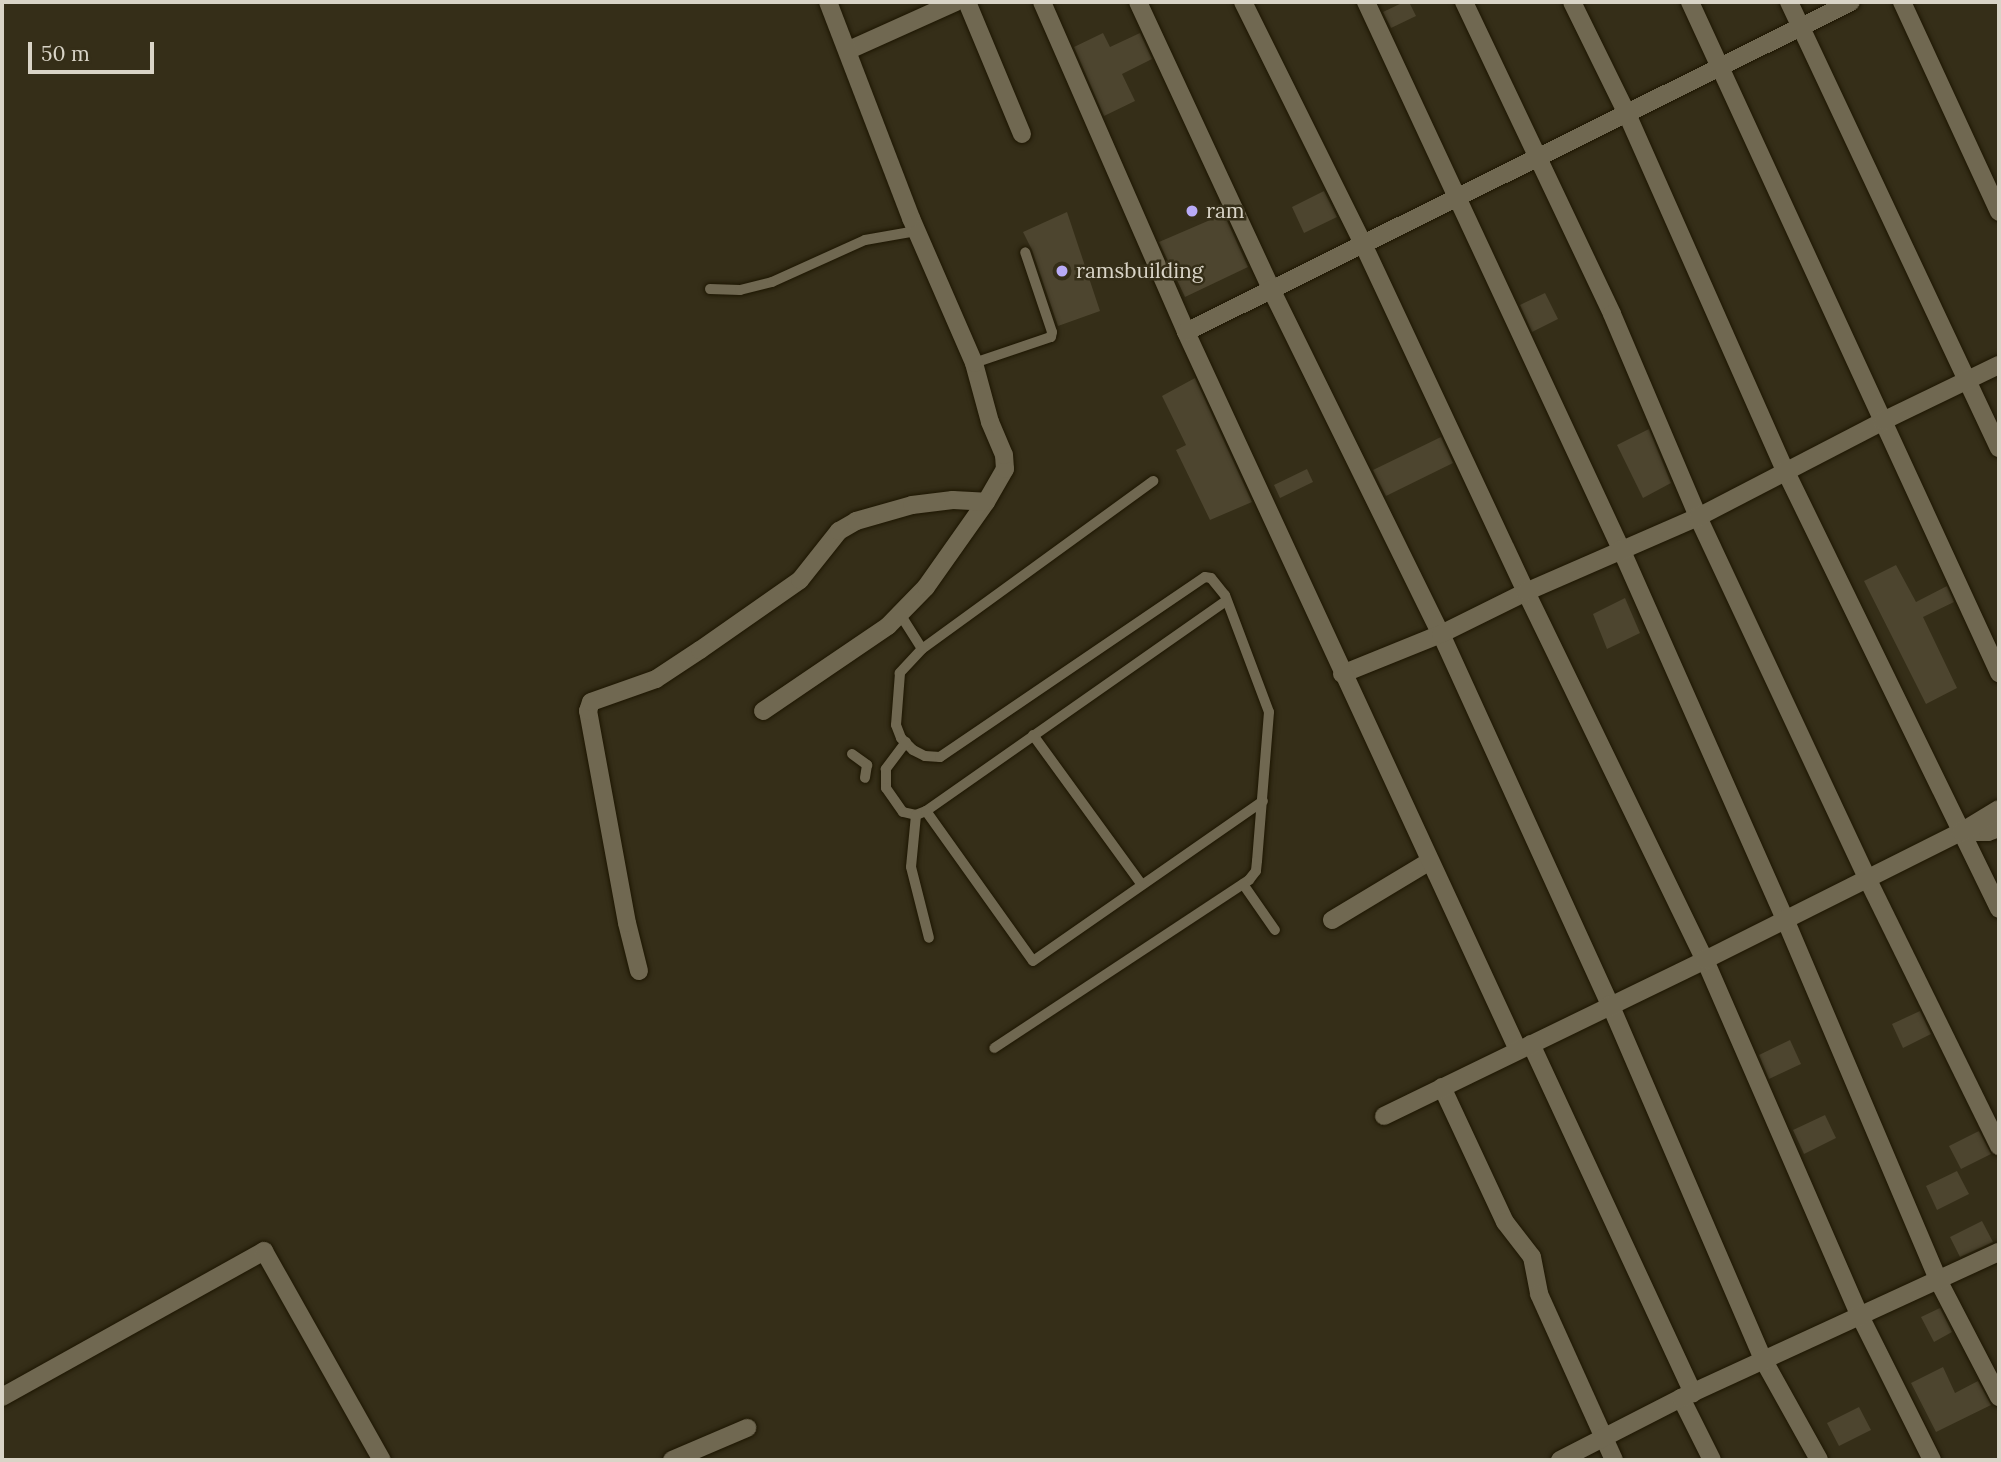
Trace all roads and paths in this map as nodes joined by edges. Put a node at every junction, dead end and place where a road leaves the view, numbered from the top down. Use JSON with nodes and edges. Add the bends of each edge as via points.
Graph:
{"nodes":[{"id":1,"x":828,"y":2,"type":"edge"},
{"id":2,"x":956,"y":2,"type":"edge"},
{"id":3,"x":967,"y":2,"type":"edge"},
{"id":4,"x":1042,"y":2,"type":"edge"},
{"id":5,"x":1138,"y":2,"type":"edge"},
{"id":6,"x":1243,"y":2,"type":"edge"},
{"id":7,"x":1366,"y":2,"type":"edge"},
{"id":8,"x":1464,"y":2,"type":"edge"},
{"id":9,"x":1572,"y":2,"type":"edge"},
{"id":10,"x":1690,"y":2,"type":"edge"},
{"id":11,"x":1789,"y":2,"type":"edge"},
{"id":12,"x":1851,"y":2,"type":"edge"},
{"id":13,"x":1902,"y":2,"type":"edge"},
{"id":14,"x":1801,"y":28,"type":"junction"},
{"id":15,"x":849,"y":51,"type":"junction"},
{"id":16,"x":1721,"y":67,"type":"junction"},
{"id":17,"x":1627,"y":114,"type":"junction"},
{"id":18,"x":1022,"y":134,"type":"dead end"},
{"id":19,"x":1537,"y":158,"type":"junction"},
{"id":20,"x":1455,"y":198,"type":"junction"},
{"id":21,"x":1999,"y":212,"type":"edge"},
{"id":22,"x":916,"y":231,"type":"junction"},
{"id":23,"x":1363,"y":244,"type":"junction"},
{"id":24,"x":1025,"y":252,"type":"dead end"},
{"id":25,"x":710,"y":289,"type":"dead end"},
{"id":26,"x":1271,"y":289,"type":"junction"},
{"id":27,"x":1186,"y":332,"type":"junction"},
{"id":28,"x":974,"y":363,"type":"junction"},
{"id":29,"x":1999,"y":365,"type":"edge"},
{"id":30,"x":1967,"y":382,"type":"junction"},
{"id":31,"x":1883,"y":421,"type":"junction"},
{"id":32,"x":1999,"y":449,"type":"edge"},
{"id":33,"x":1786,"y":471,"type":"junction"},
{"id":34,"x":1153,"y":481,"type":"dead end"},
{"id":35,"x":986,"y":502,"type":"junction"},
{"id":36,"x":1698,"y":517,"type":"junction"},
{"id":37,"x":1622,"y":549,"type":"junction"},
{"id":38,"x":1526,"y":592,"type":"junction"},
{"id":39,"x":1225,"y":602,"type":"junction"},
{"id":40,"x":900,"y":614,"type":"junction"},
{"id":41,"x":1441,"y":634,"type":"junction"},
{"id":42,"x":922,"y":649,"type":"junction"},
{"id":43,"x":1999,"y":673,"type":"edge"},
{"id":44,"x":1342,"y":674,"type":"junction"},
{"id":45,"x":763,"y":710,"type":"dead end"},
{"id":46,"x":1033,"y":735,"type":"junction"},
{"id":47,"x":906,"y":742,"type":"junction"},
{"id":48,"x":852,"y":754,"type":"dead end"},
{"id":49,"x":891,"y":762,"type":"junction"},
{"id":50,"x":867,"y":765,"type":"junction"},
{"id":51,"x":865,"y":778,"type":"dead end"},
{"id":52,"x":1263,"y":801,"type":"junction"},
{"id":53,"x":1999,"y":809,"type":"edge"},
{"id":54,"x":921,"y":813,"type":"junction"},
{"id":55,"x":1999,"y":828,"type":"edge"},
{"id":56,"x":1961,"y":832,"type":"junction"},
{"id":57,"x":1430,"y":861,"type":"junction"},
{"id":58,"x":1867,"y":878,"type":"junction"},
{"id":59,"x":1243,"y":884,"type":"junction"},
{"id":60,"x":1142,"y":885,"type":"junction"},
{"id":61,"x":1999,"y":909,"type":"edge"},
{"id":62,"x":1332,"y":919,"type":"dead end"},
{"id":63,"x":1785,"y":919,"type":"junction"},
{"id":64,"x":1275,"y":930,"type":"dead end"},
{"id":65,"x":929,"y":938,"type":"dead end"},
{"id":66,"x":1705,"y":960,"type":"junction"},
{"id":67,"x":639,"y":971,"type":"dead end"},
{"id":68,"x":1611,"y":1004,"type":"junction"},
{"id":69,"x":1525,"y":1047,"type":"junction"},
{"id":70,"x":994,"y":1048,"type":"dead end"},
{"id":71,"x":1442,"y":1087,"type":"junction"},
{"id":72,"x":1384,"y":1116,"type":"dead end"},
{"id":73,"x":1999,"y":1146,"type":"edge"},
{"id":74,"x":1999,"y":1252,"type":"edge"},
{"id":75,"x":1938,"y":1280,"type":"junction"},
{"id":76,"x":1860,"y":1316,"type":"junction"},
{"id":77,"x":1764,"y":1360,"type":"junction"},
{"id":78,"x":1687,"y":1396,"type":"junction"},
{"id":79,"x":2,"y":1397,"type":"edge"},
{"id":80,"x":1999,"y":1397,"type":"edge"},
{"id":81,"x":747,"y":1427,"type":"dead end"},
{"id":82,"x":1604,"y":1438,"type":"junction"},
{"id":83,"x":382,"y":1460,"type":"edge"},
{"id":84,"x":672,"y":1460,"type":"edge"},
{"id":85,"x":1560,"y":1460,"type":"edge"},
{"id":86,"x":1614,"y":1460,"type":"edge"},
{"id":87,"x":1712,"y":1460,"type":"edge"},
{"id":88,"x":1819,"y":1460,"type":"edge"},
{"id":89,"x":1932,"y":1460,"type":"edge"}],
"edges":[{"from":1,"to":15,"type":"street"},
{"from":2,"to":15,"type":"street"},
{"from":3,"to":18,"type":"street"},
{"from":4,"to":27,"type":"street"},
{"from":5,"to":26,"type":"street"},
{"from":6,"to":23,"type":"street"},
{"from":7,"to":20,"type":"street"},
{"from":8,"to":19,"type":"street"},
{"from":9,"to":17,"type":"street"},
{"from":10,"to":16,"type":"street"},
{"from":11,"to":14,"type":"street"},
{"from":12,"to":14,"type":"street"},
{"from":13,"to":21,"type":"street"},
{"from":14,"to":16,"type":"street"},
{"from":14,"to":30,"type":"street"},
{"from":15,"to":22,"type":"street"},
{"from":16,"to":17,"type":"street"},
{"from":16,"to":31,"type":"street"},
{"from":17,"to":19,"type":"street"},
{"from":17,"to":33,"type":"street"},
{"from":19,"to":20,"type":"street"},
{"from":19,"to":36,"type":"street","via":[[1612,314]]},
{"from":20,"to":23,"type":"street"},
{"from":20,"to":37,"type":"street"},
{"from":22,"to":25,"type":"lane","via":[[865,240],[772,282],[740,290]]},
{"from":22,"to":28,"type":"street"},
{"from":23,"to":26,"type":"street"},
{"from":23,"to":38,"type":"street"},
{"from":24,"to":28,"type":"lane","via":[[1051,337]]},
{"from":26,"to":27,"type":"street"},
{"from":26,"to":41,"type":"street"},
{"from":27,"to":44,"type":"street"},
{"from":28,"to":35,"type":"street","via":[[1004,455],[1005,469]]},
{"from":29,"to":30,"type":"street"},
{"from":30,"to":31,"type":"street"},
{"from":30,"to":32,"type":"street"},
{"from":31,"to":33,"type":"street"},
{"from":31,"to":43,"type":"street"},
{"from":33,"to":36,"type":"street"},
{"from":33,"to":56,"type":"street"},
{"from":34,"to":42,"type":"lane"},
{"from":35,"to":40,"type":"street","via":[[926,587]]},
{"from":35,"to":67,"type":"street","via":[[912,505],[856,521],[839,531],[800,580],[700,650],[656,678],[591,702],[588,712]]},
{"from":36,"to":37,"type":"street"},
{"from":36,"to":58,"type":"street"},
{"from":37,"to":38,"type":"street"},
{"from":37,"to":63,"type":"street"},
{"from":38,"to":41,"type":"street"},
{"from":38,"to":66,"type":"street"},
{"from":39,"to":46,"type":"lane"},
{"from":39,"to":47,"type":"lane","via":[[1215,582],[1205,577],[940,757],[925,756]]},
{"from":39,"to":52,"type":"lane","via":[[1269,712]]},
{"from":40,"to":42,"type":"lane"},
{"from":40,"to":45,"type":"street"},
{"from":41,"to":44,"type":"street"},
{"from":41,"to":68,"type":"street"},
{"from":42,"to":47,"type":"lane","via":[[900,673],[896,725]]},
{"from":44,"to":57,"type":"street"},
{"from":46,"to":54,"type":"lane"},
{"from":46,"to":60,"type":"lane"},
{"from":47,"to":49,"type":"lane"},
{"from":48,"to":50,"type":"lane"},
{"from":49,"to":50,"type":"lane"},
{"from":49,"to":54,"type":"lane","via":[[886,769],[886,788],[892,801],[903,812]]},
{"from":50,"to":51,"type":"lane"},
{"from":52,"to":59,"type":"lane","via":[[1256,871]]},
{"from":52,"to":60,"type":"lane"},
{"from":53,"to":56,"type":"street"},
{"from":54,"to":60,"type":"lane","via":[[1033,961]]},
{"from":54,"to":65,"type":"lane","via":[[911,867]]},
{"from":55,"to":56,"type":"street"},
{"from":56,"to":58,"type":"street"},
{"from":56,"to":61,"type":"street"},
{"from":57,"to":62,"type":"street"},
{"from":57,"to":69,"type":"street"},
{"from":58,"to":63,"type":"street"},
{"from":58,"to":73,"type":"street"},
{"from":59,"to":64,"type":"lane"},
{"from":59,"to":70,"type":"lane"},
{"from":63,"to":66,"type":"street"},
{"from":63,"to":75,"type":"street"},
{"from":66,"to":68,"type":"street"},
{"from":66,"to":76,"type":"street"},
{"from":68,"to":69,"type":"street"},
{"from":68,"to":77,"type":"street"},
{"from":69,"to":71,"type":"street"},
{"from":69,"to":78,"type":"street"},
{"from":71,"to":72,"type":"street"},
{"from":71,"to":82,"type":"street","via":[[1505,1222],[1532,1257],[1539,1294]]},
{"from":74,"to":75,"type":"street"},
{"from":75,"to":76,"type":"street"},
{"from":75,"to":80,"type":"street"},
{"from":76,"to":77,"type":"street"},
{"from":76,"to":89,"type":"street"},
{"from":77,"to":78,"type":"street"},
{"from":77,"to":88,"type":"street"},
{"from":78,"to":82,"type":"street"},
{"from":78,"to":87,"type":"street"},
{"from":79,"to":83,"type":"street","via":[[264,1251]]},
{"from":81,"to":84,"type":"street"},
{"from":82,"to":85,"type":"street"},
{"from":82,"to":86,"type":"street"}]}
